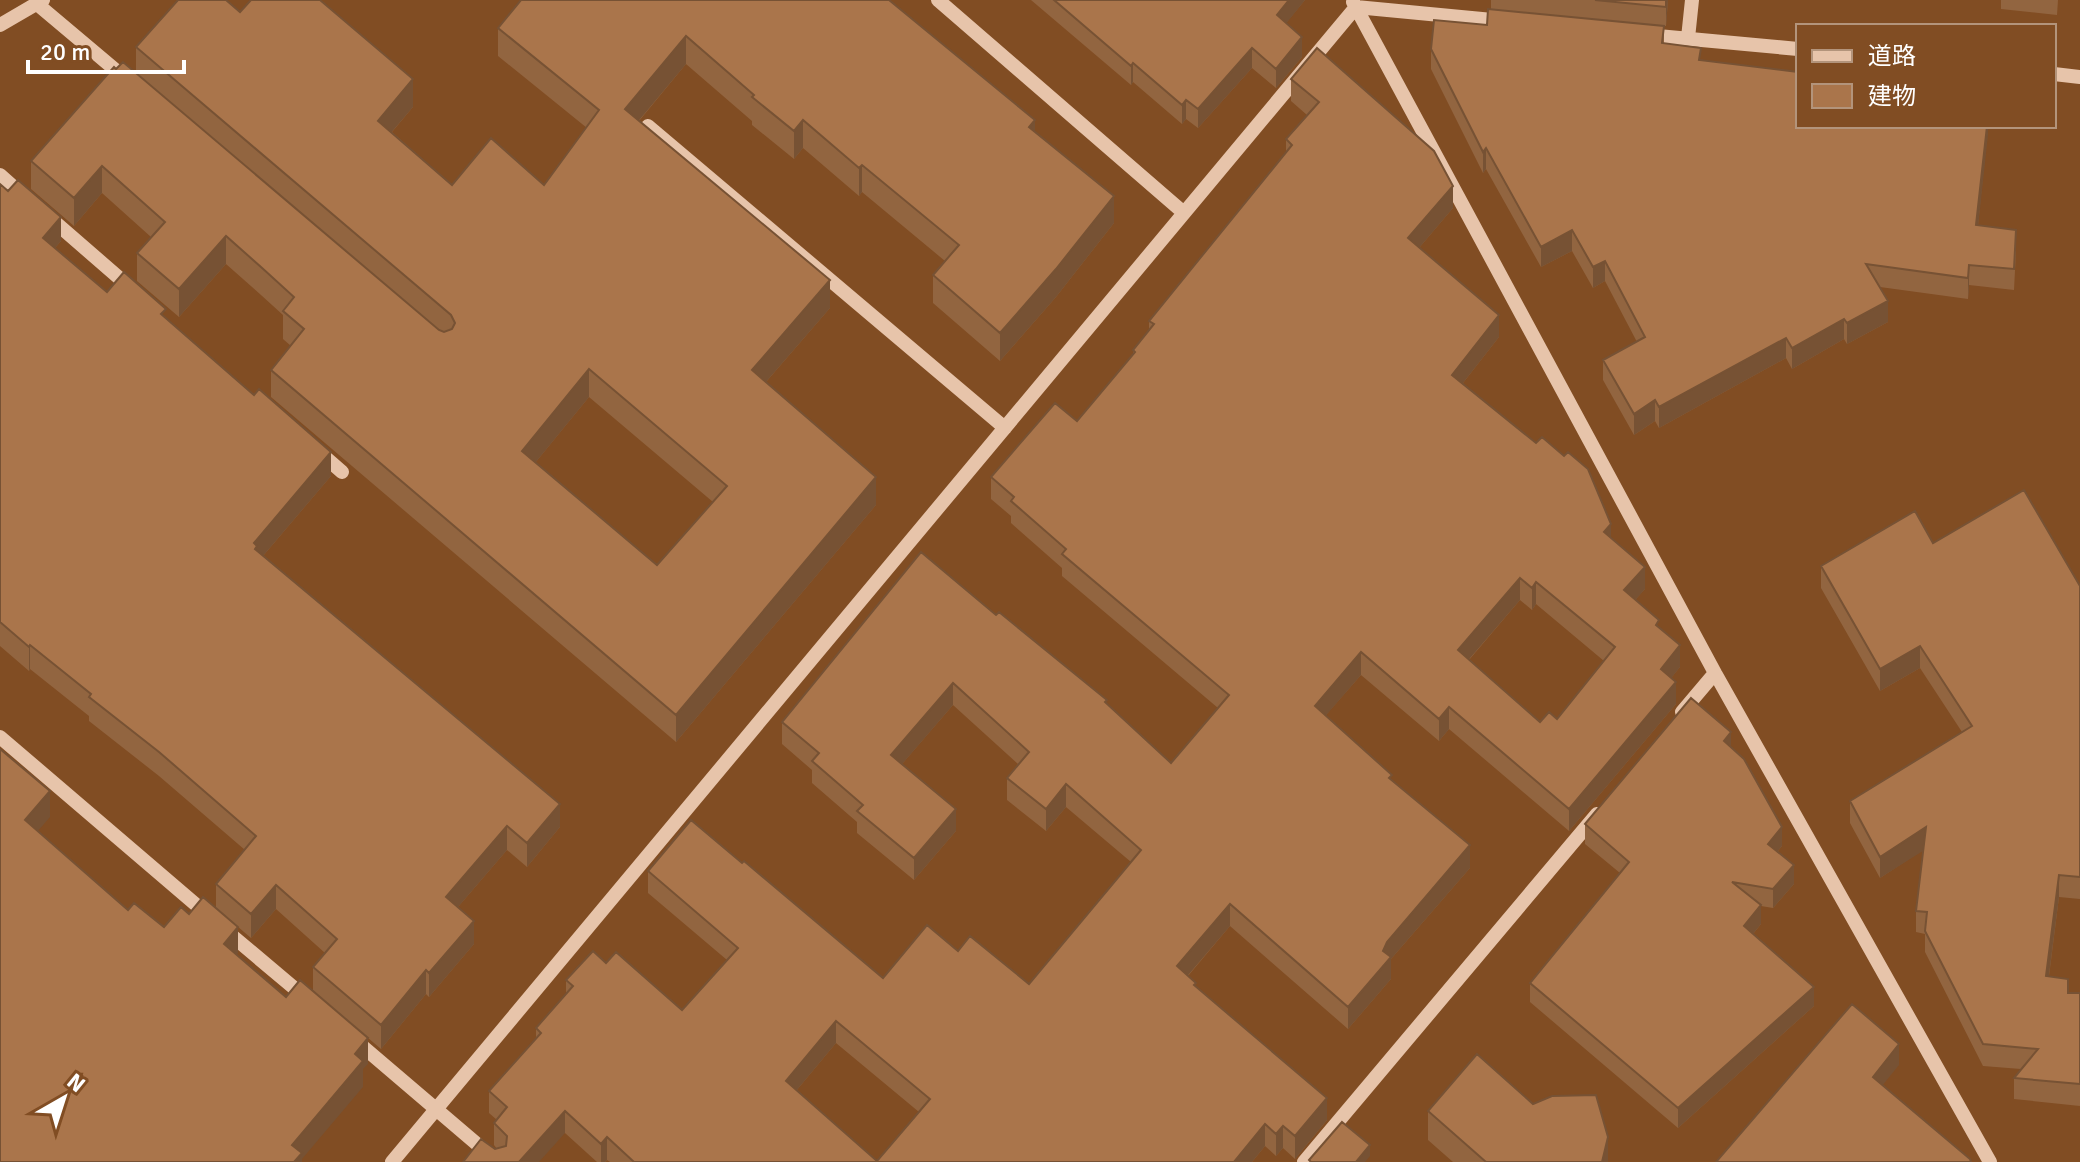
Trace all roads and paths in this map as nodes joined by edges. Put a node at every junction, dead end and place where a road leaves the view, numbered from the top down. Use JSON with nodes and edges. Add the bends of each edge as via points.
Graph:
{"nodes":[{"id":1,"x":938,"y":0,"type":"edge"},
{"id":2,"x":1692,"y":0,"type":"edge"},
{"id":3,"x":40,"y":2,"type":"edge"},
{"id":4,"x":1354,"y":4,"type":"edge"},
{"id":5,"x":1514,"y":22,"type":"edge"},
{"id":6,"x":0,"y":25,"type":"edge"},
{"id":7,"x":1625,"y":32,"type":"edge"},
{"id":8,"x":1688,"y":38,"type":"junction"},
{"id":9,"x":1796,"y":49,"type":"edge"},
{"id":10,"x":2056,"y":74,"type":"edge"},
{"id":11,"x":2080,"y":77,"type":"edge"},
{"id":12,"x":133,"y":85,"type":"edge"},
{"id":13,"x":648,"y":126,"type":"edge"},
{"id":14,"x":0,"y":175,"type":"edge"},
{"id":15,"x":1184,"y":213,"type":"junction"},
{"id":16,"x":141,"y":298,"type":"edge"},
{"id":17,"x":1005,"y":428,"type":"junction"},
{"id":18,"x":306,"y":441,"type":"edge"},
{"id":19,"x":342,"y":472,"type":"dead end"},
{"id":20,"x":1715,"y":673,"type":"junction"},
{"id":21,"x":1674,"y":721,"type":"edge"},
{"id":22,"x":0,"y":737,"type":"edge"},
{"id":23,"x":1602,"y":807,"type":"edge"},
{"id":24,"x":315,"y":1006,"type":"edge"},
{"id":25,"x":339,"y":1027,"type":"edge"},
{"id":26,"x":436,"y":1110,"type":"junction"},
{"id":27,"x":392,"y":1162,"type":"edge"},
{"id":28,"x":498,"y":1162,"type":"edge"},
{"id":29,"x":1304,"y":1162,"type":"edge"},
{"id":30,"x":1990,"y":1162,"type":"edge"}],
"edges":[{"from":1,"to":15,"type":"street"},
{"from":2,"to":8,"type":"street"},
{"from":3,"to":6,"type":"street"},
{"from":3,"to":12,"type":"street"},
{"from":4,"to":5,"type":"street"},
{"from":4,"to":15,"type":"street"},
{"from":4,"to":20,"type":"street"},
{"from":7,"to":8,"type":"street"},
{"from":8,"to":9,"type":"street"},
{"from":10,"to":11,"type":"street"},
{"from":13,"to":17,"type":"street"},
{"from":14,"to":16,"type":"street"},
{"from":15,"to":17,"type":"street"},
{"from":17,"to":26,"type":"street"},
{"from":18,"to":19,"type":"street"},
{"from":20,"to":21,"type":"street"},
{"from":20,"to":30,"type":"street"},
{"from":22,"to":24,"type":"street"},
{"from":23,"to":29,"type":"street"},
{"from":25,"to":26,"type":"street"},
{"from":26,"to":27,"type":"street"},
{"from":26,"to":28,"type":"street"}]}
